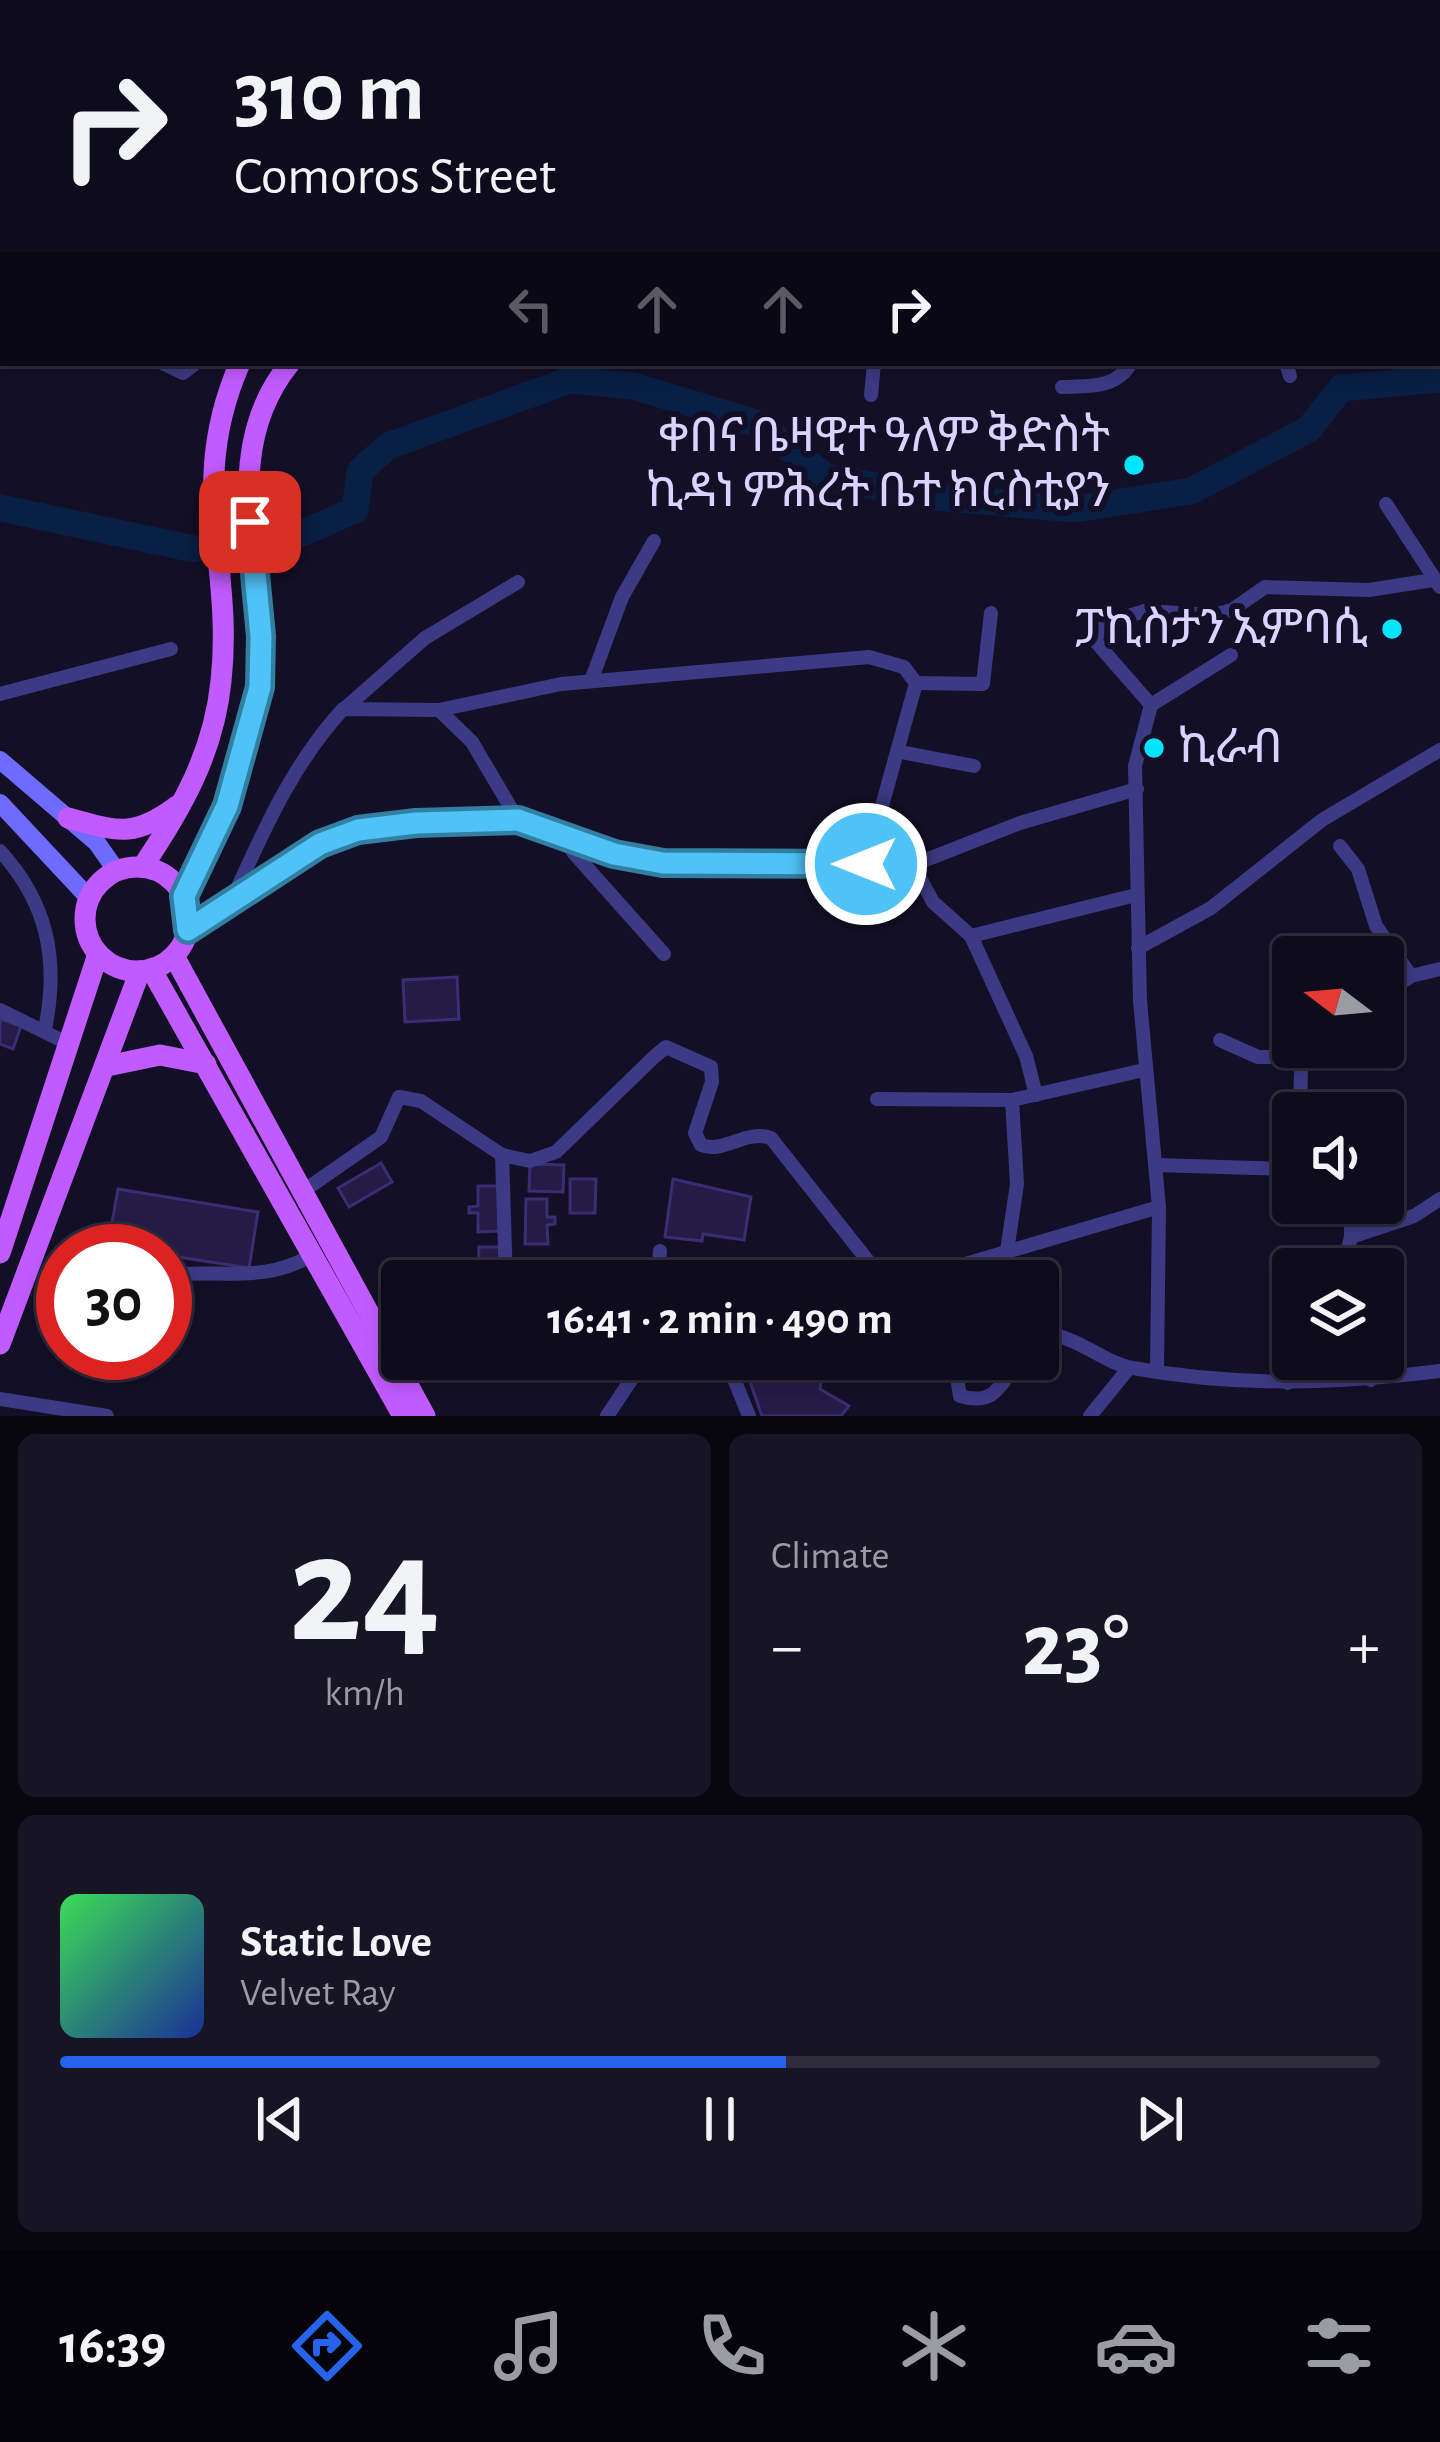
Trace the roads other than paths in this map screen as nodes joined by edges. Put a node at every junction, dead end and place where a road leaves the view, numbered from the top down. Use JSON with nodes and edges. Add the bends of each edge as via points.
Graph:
{"nodes":[{"id":1,"x":239,"y":366,"type":"edge"},
{"id":2,"x":288,"y":366,"type":"edge"},
{"id":3,"x":874,"y":366,"type":"edge"},
{"id":4,"x":1129,"y":366,"type":"edge"},
{"id":5,"x":1062,"y":387,"type":"dead end"},
{"id":6,"x":871,"y":395,"type":"dead end"},
{"id":7,"x":1386,"y":504,"type":"dead end"},
{"id":8,"x":654,"y":541,"type":"dead end"},
{"id":9,"x":518,"y":582,"type":"dead end"},
{"id":10,"x":1437,"y":583,"type":"edge"},
{"id":11,"x":992,"y":614,"type":"dead end"},
{"id":12,"x":171,"y":650,"type":"dead end"},
{"id":13,"x":1231,"y":655,"type":"dead end"},
{"id":14,"x":591,"y":681,"type":"junction"},
{"id":15,"x":916,"y":683,"type":"junction"},
{"id":16,"x":0,"y":694,"type":"edge"},
{"id":17,"x":1151,"y":705,"type":"junction"},
{"id":18,"x":343,"y":709,"type":"junction"},
{"id":19,"x":439,"y":710,"type":"junction"},
{"id":20,"x":1440,"y":750,"type":"edge"},
{"id":21,"x":901,"y":752,"type":"junction"},
{"id":22,"x":0,"y":760,"type":"edge"},
{"id":23,"x":974,"y":766,"type":"dead end"},
{"id":24,"x":1137,"y":789,"type":"junction"},
{"id":25,"x":187,"y":799,"type":"junction"},
{"id":26,"x":0,"y":803,"type":"edge"},
{"id":27,"x":68,"y":818,"type":"junction"},
{"id":28,"x":518,"y":820,"type":"junction"},
{"id":29,"x":566,"y":836,"type":"junction"},
{"id":30,"x":1340,"y":846,"type":"dead end"},
{"id":31,"x":0,"y":851,"type":"edge"},
{"id":32,"x":866,"y":864,"type":"junction"},
{"id":33,"x":913,"y":865,"type":"junction"},
{"id":34,"x":143,"y":866,"type":"junction"},
{"id":35,"x":116,"y":870,"type":"junction"},
{"id":36,"x":1136,"y":895,"type":"junction"},
{"id":37,"x":184,"y":896,"type":"junction"},
{"id":38,"x":89,"y":898,"type":"junction"},
{"id":39,"x":231,"y":902,"type":"junction"},
{"id":40,"x":188,"y":930,"type":"junction"},
{"id":41,"x":971,"y":936,"type":"junction"},
{"id":42,"x":1138,"y":948,"type":"junction"},
{"id":43,"x":98,"y":954,"type":"junction"},
{"id":44,"x":664,"y":954,"type":"dead end"},
{"id":45,"x":174,"y":956,"type":"junction"},
{"id":46,"x":1440,"y":969,"type":"edge"},
{"id":47,"x":146,"y":970,"type":"junction"},
{"id":48,"x":1411,"y":976,"type":"junction"},
{"id":49,"x":1404,"y":980,"type":"edge"},
{"id":50,"x":0,"y":1010,"type":"edge"},
{"id":51,"x":45,"y":1029,"type":"junction"},
{"id":52,"x":1220,"y":1040,"type":"dead end"},
{"id":53,"x":71,"y":1045,"type":"junction"},
{"id":54,"x":1272,"y":1055,"type":"edge"},
{"id":55,"x":206,"y":1064,"type":"junction"},
{"id":56,"x":107,"y":1066,"type":"junction"},
{"id":57,"x":1144,"y":1070,"type":"junction"},
{"id":58,"x":1036,"y":1095,"type":"junction"},
{"id":59,"x":877,"y":1099,"type":"dead end"},
{"id":60,"x":1012,"y":1100,"type":"junction"},
{"id":61,"x":502,"y":1154,"type":"junction"},
{"id":62,"x":1156,"y":1165,"type":"junction"},
{"id":63,"x":1272,"y":1168,"type":"edge"},
{"id":64,"x":302,"y":1192,"type":"junction"},
{"id":65,"x":1440,"y":1199,"type":"edge"},
{"id":66,"x":1159,"y":1207,"type":"junction"},
{"id":67,"x":1351,"y":1224,"type":"edge"},
{"id":68,"x":1351,"y":1237,"type":"junction"},
{"id":69,"x":1348,"y":1248,"type":"edge"},
{"id":70,"x":660,"y":1251,"type":"dead end"},
{"id":71,"x":1007,"y":1251,"type":"junction"},
{"id":72,"x":0,"y":1253,"type":"edge"},
{"id":73,"x":313,"y":1256,"type":"junction"},
{"id":74,"x":505,"y":1260,"type":"edge"},
{"id":75,"x":659,"y":1260,"type":"edge"},
{"id":76,"x":866,"y":1260,"type":"edge"},
{"id":77,"x":984,"y":1260,"type":"edge"},
{"id":78,"x":192,"y":1275,"type":"edge"},
{"id":79,"x":1059,"y":1336,"type":"edge"},
{"id":80,"x":0,"y":1344,"type":"edge"},
{"id":81,"x":1129,"y":1368,"type":"junction"},
{"id":82,"x":1157,"y":1370,"type":"junction"},
{"id":83,"x":1440,"y":1371,"type":"edge"},
{"id":84,"x":1404,"y":1375,"type":"edge"},
{"id":85,"x":631,"y":1380,"type":"edge"},
{"id":86,"x":734,"y":1380,"type":"edge"},
{"id":87,"x":957,"y":1380,"type":"edge"},
{"id":88,"x":1004,"y":1380,"type":"edge"},
{"id":89,"x":1288,"y":1380,"type":"edge"},
{"id":90,"x":1354,"y":1380,"type":"edge"},
{"id":91,"x":1288,"y":1384,"type":"junction"},
{"id":92,"x":0,"y":1399,"type":"edge"},
{"id":93,"x":107,"y":1416,"type":"edge"},
{"id":94,"x":403,"y":1416,"type":"edge"},
{"id":95,"x":425,"y":1416,"type":"edge"},
{"id":96,"x":608,"y":1416,"type":"edge"},
{"id":97,"x":749,"y":1416,"type":"edge"},
{"id":98,"x":1090,"y":1416,"type":"edge"}],
"edges":[{"from":1,"to":25,"type":"main road","via":[[215,433],[211,496],[223,633],[217,704]]},
{"from":2,"to":37,"type":"main road","via":[[250,438],[260,687],[227,806]]},
{"from":3,"to":6,"type":"street"},
{"from":4,"to":5,"type":"street","via":[[1099,386]]},
{"from":7,"to":10,"type":"street"},
{"from":8,"to":14,"type":"street"},
{"from":9,"to":18,"type":"street","via":[[425,638]]},
{"from":10,"to":17,"type":"street","via":[[1265,587],[1214,615],[1145,611],[1100,625],[1096,642]]},
{"from":11,"to":15,"type":"street","via":[[983,684]]},
{"from":12,"to":16,"type":"street"},
{"from":13,"to":17,"type":"street"},
{"from":14,"to":15,"type":"street","via":[[869,657],[904,667]]},
{"from":14,"to":19,"type":"street"},
{"from":15,"to":21,"type":"street"},
{"from":17,"to":24,"type":"street","via":[[1138,742]]},
{"from":18,"to":19,"type":"street"},
{"from":18,"to":39,"type":"street","via":[[308,747]]},
{"from":19,"to":28,"type":"street","via":[[472,742]]},
{"from":20,"to":42,"type":"street","via":[[1322,820],[1211,908]]},
{"from":21,"to":23,"type":"street"},
{"from":21,"to":32,"type":"street"},
{"from":22,"to":27,"type":"main road"},
{"from":24,"to":33,"type":"street"},
{"from":24,"to":36,"type":"street"},
{"from":25,"to":27,"type":"main road","via":[[142,830]]},
{"from":25,"to":34,"type":"main road"},
{"from":26,"to":38,"type":"main road"},
{"from":27,"to":35,"type":"main road"},
{"from":28,"to":29,"type":"street"},
{"from":28,"to":39,"type":"street","via":[[358,830],[320,844]]},
{"from":29,"to":32,"type":"street","via":[[663,863]]},
{"from":29,"to":44,"type":"street"},
{"from":30,"to":48,"type":"street","via":[[1358,869],[1376,926]]},
{"from":31,"to":51,"type":"street","via":[[32,889],[48,941],[54,986]]},
{"from":32,"to":33,"type":"street"},
{"from":33,"to":41,"type":"street","via":[[933,902]]},
{"from":34,"to":35,"type":"main road"},
{"from":34,"to":37,"type":"main road","via":[[175,881]]},
{"from":35,"to":38,"type":"main road"},
{"from":36,"to":41,"type":"street"},
{"from":36,"to":42,"type":"street"},
{"from":37,"to":40,"type":"main road"},
{"from":38,"to":43,"type":"main road","via":[[85,926]]},
{"from":39,"to":40,"type":"street"},
{"from":40,"to":45,"type":"main road"},
{"from":41,"to":58,"type":"street"},
{"from":42,"to":57,"type":"street"},
{"from":43,"to":47,"type":"main road"},
{"from":43,"to":53,"type":"main road"},
{"from":45,"to":47,"type":"main road"},
{"from":45,"to":64,"type":"main road"},
{"from":46,"to":48,"type":"street"},
{"from":47,"to":55,"type":"main road"},
{"from":47,"to":56,"type":"main road"},
{"from":48,"to":49,"type":"street"},
{"from":50,"to":51,"type":"street"},
{"from":51,"to":53,"type":"street"},
{"from":52,"to":54,"type":"street"},
{"from":53,"to":72,"type":"main road"},
{"from":55,"to":56,"type":"main road","via":[[160,1055]]},
{"from":55,"to":73,"type":"main road"},
{"from":56,"to":80,"type":"main road"},
{"from":57,"to":58,"type":"street"},
{"from":57,"to":62,"type":"street"},
{"from":58,"to":60,"type":"street"},
{"from":59,"to":60,"type":"street"},
{"from":60,"to":71,"type":"street","via":[[1017,1184]]},
{"from":61,"to":64,"type":"street","via":[[421,1101],[399,1097],[381,1137]]},
{"from":61,"to":74,"type":"street"},
{"from":61,"to":76,"type":"street","via":[[530,1161],[556,1152],[654,1057],[677,1049],[711,1067],[695,1133],[701,1145],[771,1138]]},
{"from":62,"to":63,"type":"street"},
{"from":62,"to":66,"type":"street"},
{"from":64,"to":95,"type":"main road"},
{"from":65,"to":68,"type":"street"},
{"from":66,"to":71,"type":"street"},
{"from":66,"to":82,"type":"street"},
{"from":67,"to":68,"type":"street"},
{"from":68,"to":69,"type":"street"},
{"from":70,"to":75,"type":"street"},
{"from":71,"to":77,"type":"street"},
{"from":73,"to":78,"type":"street","via":[[284,1272]]},
{"from":73,"to":94,"type":"main road"},
{"from":79,"to":81,"type":"street"},
{"from":81,"to":82,"type":"street"},
{"from":81,"to":98,"type":"street"},
{"from":82,"to":91,"type":"street"},
{"from":83,"to":84,"type":"street"},
{"from":85,"to":96,"type":"street"},
{"from":86,"to":97,"type":"street"},
{"from":87,"to":88,"type":"street","via":[[960,1396],[980,1401]]},
{"from":89,"to":91,"type":"street"},
{"from":90,"to":91,"type":"street"},
{"from":92,"to":93,"type":"street"}]}
